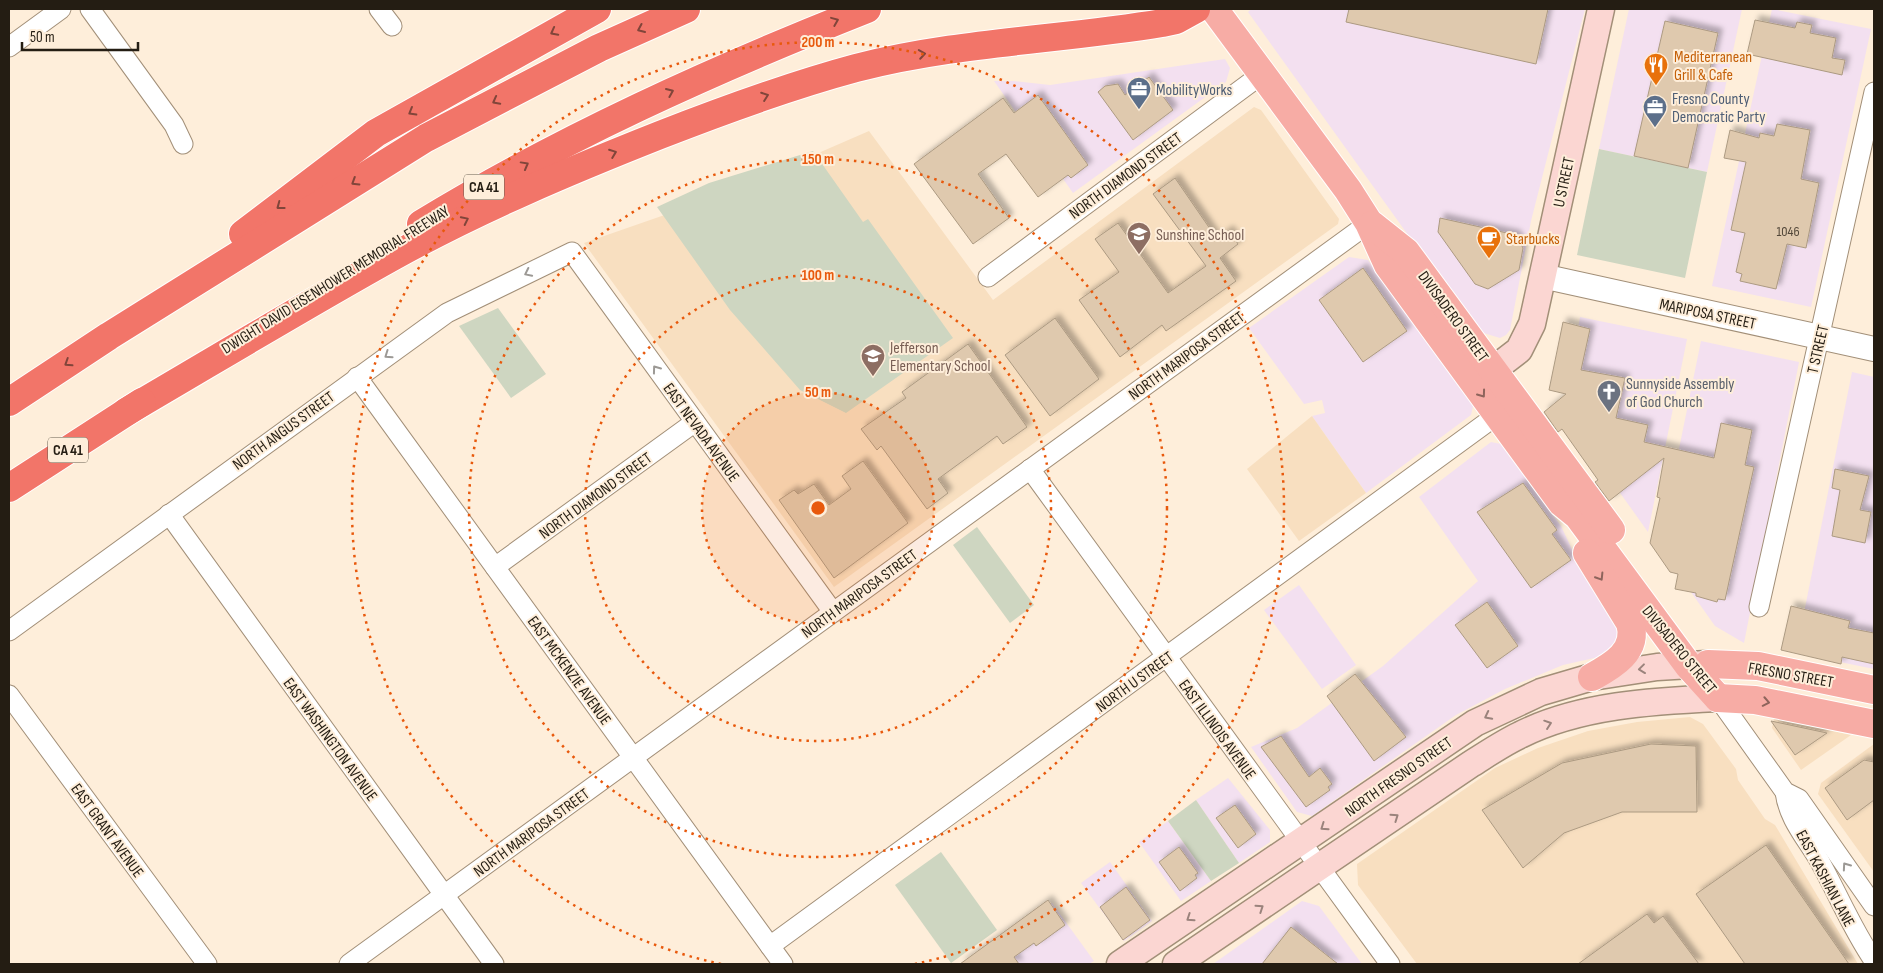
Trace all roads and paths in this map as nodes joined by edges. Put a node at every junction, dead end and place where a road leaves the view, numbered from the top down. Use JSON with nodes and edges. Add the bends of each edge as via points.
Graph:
{"nodes":[{"id":1,"x":61,"y":9,"type":"edge"},
{"id":2,"x":90,"y":9,"type":"edge"},
{"id":3,"x":379,"y":9,"type":"edge"},
{"id":4,"x":597,"y":9,"type":"edge"},
{"id":5,"x":686,"y":9,"type":"edge"},
{"id":6,"x":867,"y":9,"type":"edge"},
{"id":7,"x":1196,"y":9,"type":"edge"},
{"id":8,"x":1214,"y":9,"type":"edge"},
{"id":9,"x":1601,"y":9,"type":"edge"},
{"id":10,"x":392,"y":26,"type":"dead end"},
{"id":11,"x":9,"y":47,"type":"edge"},
{"id":12,"x":1262,"y":74,"type":"junction"},
{"id":13,"x":1874,"y":92,"type":"edge"},
{"id":14,"x":183,"y":144,"type":"dead end"},
{"id":15,"x":1369,"y":223,"type":"junction"},
{"id":16,"x":572,"y":252,"type":"joint"},
{"id":17,"x":1542,"y":276,"type":"junction"},
{"id":18,"x":988,"y":277,"type":"dead end"},
{"id":19,"x":1405,"y":288,"type":"junction"},
{"id":20,"x":109,"y":336,"type":"junction"},
{"id":21,"x":1819,"y":337,"type":"junction"},
{"id":22,"x":1874,"y":349,"type":"edge"},
{"id":23,"x":1494,"y":370,"type":"junction"},
{"id":24,"x":357,"y":377,"type":"junction"},
{"id":25,"x":9,"y":402,"type":"edge"},
{"id":26,"x":126,"y":412,"type":"junction"},
{"id":27,"x":1497,"y":416,"type":"junction"},
{"id":28,"x":695,"y":422,"type":"junction"},
{"id":29,"x":1030,"y":469,"type":"junction"},
{"id":30,"x":9,"y":488,"type":"edge"},
{"id":31,"x":1562,"y":503,"type":"junction"},
{"id":32,"x":1594,"y":506,"type":"junction"},
{"id":33,"x":169,"y":514,"type":"junction"},
{"id":34,"x":495,"y":567,"type":"junction"},
{"id":35,"x":1759,"y":607,"type":"dead end"},
{"id":36,"x":833,"y":612,"type":"junction"},
{"id":37,"x":9,"y":631,"type":"edge"},
{"id":38,"x":1166,"y":658,"type":"junction"},
{"id":39,"x":1698,"y":664,"type":"junction"},
{"id":40,"x":1592,"y":677,"type":"junction"},
{"id":41,"x":1874,"y":690,"type":"edge"},
{"id":42,"x":9,"y":695,"type":"edge"},
{"id":43,"x":1718,"y":698,"type":"junction"},
{"id":44,"x":1874,"y":724,"type":"edge"},
{"id":45,"x":633,"y":757,"type":"junction"},
{"id":46,"x":1785,"y":792,"type":"junction"},
{"id":47,"x":1301,"y":843,"type":"junction"},
{"id":48,"x":1320,"y":868,"type":"junction"},
{"id":49,"x":444,"y":895,"type":"junction"},
{"id":50,"x":1874,"y":906,"type":"edge"},
{"id":51,"x":770,"y":946,"type":"junction"},
{"id":52,"x":1874,"y":961,"type":"edge"},
{"id":53,"x":207,"y":964,"type":"edge"},
{"id":54,"x":349,"y":964,"type":"edge"},
{"id":55,"x":494,"y":964,"type":"edge"},
{"id":56,"x":783,"y":964,"type":"edge"},
{"id":57,"x":1120,"y":964,"type":"edge"},
{"id":58,"x":1176,"y":964,"type":"edge"},
{"id":59,"x":1390,"y":964,"type":"edge"}],
"edges":[{"from":1,"to":11,"type":"street"},
{"from":2,"to":14,"type":"street","via":[[174,125]]},
{"from":3,"to":10,"type":"street"},
{"from":4,"to":20,"type":"highway","one_way":true,"via":[[376,133]]},
{"from":5,"to":20,"type":"highway","one_way":true,"via":[[599,48],[426,138]]},
{"from":26,"to":6,"type":"highway","name":"DWIGHT DAVID EISENHOWER MEMORIAL FREEWAY","number":"CA 41","one_way":true,"via":[[330,279],[562,144],[663,95]]},
{"from":26,"to":7,"type":"highway","one_way":true,"via":[[440,232],[601,158],[706,117],[787,88],[902,58],[987,44],[1162,23],[1176,20]]},
{"from":8,"to":12,"type":"main road","name":"DIVISADERO STREET"},
{"from":9,"to":17,"type":"main road","name":"U STREET"},
{"from":12,"to":15,"type":"main road","name":"DIVISADERO STREET"},
{"from":12,"to":18,"type":"street","name":"NORTH DIAMOND STREET"},
{"from":13,"to":21,"type":"street","name":"T STREET"},
{"from":15,"to":19,"type":"main road","name":"DIVISADERO STREET","via":[[1388,265]]},
{"from":15,"to":23,"type":"main road","name":"DIVISADERO STREET","via":[[1406,252]]},
{"from":15,"to":29,"type":"street","name":"NORTH MARIPOSA STREET"},
{"from":16,"to":24,"type":"street","name":"NORTH ANGUS STREET","one_way":true,"via":[[446,313]]},
{"from":28,"to":16,"type":"street","name":"EAST NEVADA AVENUE","one_way":true},
{"from":17,"to":21,"type":"street","name":"MARIPOSA STREET"},
{"from":17,"to":23,"type":"main road","name":"U STREET","via":[[1526,338],[1519,350]]},
{"from":19,"to":23,"type":"main road","via":[[1443,319],[1476,366],[1482,370]]},
{"from":19,"to":27,"type":"main road","name":"DIVISADERO STREET","one_way":true},
{"from":20,"to":25,"type":"highway","one_way":true},
{"from":21,"to":22,"type":"street","name":"MARIPOSA STREET"},
{"from":21,"to":35,"type":"street","name":"T STREET"},
{"from":23,"to":32,"type":"main road","name":"DIVISADERO STREET"},
{"from":24,"to":33,"type":"street","name":"NORTH ANGUS STREET"},
{"from":24,"to":34,"type":"street","name":"EAST MCKENZIE AVENUE"},
{"from":26,"to":30,"type":"highway","name":"DWIGHT DAVID EISENHOWER MEMORIAL FREEWAY","number":"CA 41"},
{"from":27,"to":31,"type":"main road","name":"DIVISADERO STREET"},
{"from":27,"to":32,"type":"main road","via":[[1502,414],[1516,422],[1558,477]]},
{"from":27,"to":38,"type":"street","name":"NORTH U STREET"},
{"from":28,"to":34,"type":"street","name":"NORTH DIAMOND STREET"},
{"from":28,"to":36,"type":"street","name":"EAST NEVADA AVENUE"},
{"from":29,"to":36,"type":"street","name":"NORTH MARIPOSA STREET"},
{"from":29,"to":38,"type":"street","name":"EAST ILLINOIS AVENUE"},
{"from":31,"to":39,"type":"main road","name":"DIVISADERO STREET","via":[[1578,516]]},
{"from":31,"to":40,"type":"main road","one_way":true,"via":[[1594,568],[1632,627],[1631,643],[1623,656]]},
{"from":32,"to":39,"type":"main road","name":"DIVISADERO STREET"},
{"from":33,"to":37,"type":"street","name":"NORTH ANGUS STREET"},
{"from":33,"to":49,"type":"street","name":"EAST WASHINGTON AVENUE"},
{"from":34,"to":45,"type":"street","name":"EAST MCKENZIE AVENUE"},
{"from":36,"to":45,"type":"street","name":"NORTH MARIPOSA STREET"},
{"from":38,"to":47,"type":"street","name":"EAST ILLINOIS AVENUE"},
{"from":38,"to":51,"type":"street","name":"NORTH U STREET"},
{"from":39,"to":40,"type":"main road","name":"NORTH FRESNO STREET","one_way":true},
{"from":39,"to":41,"type":"main road","name":"FRESNO STREET","via":[[1758,666]]},
{"from":39,"to":43,"type":"main road","name":"DIVISADERO STREET"},
{"from":40,"to":47,"type":"main road","name":"NORTH FRESNO STREET","one_way":true,"via":[[1541,692],[1475,723]]},
{"from":42,"to":53,"type":"street","name":"EAST GRANT AVENUE"},
{"from":43,"to":44,"type":"main road","name":"FRESNO STREET","one_way":true,"via":[[1756,700]]},
{"from":43,"to":46,"type":"street","name":"EAST KASHIAN LANE"},
{"from":48,"to":43,"type":"main road","name":"NORTH FRESNO STREET","one_way":true,"via":[[1471,764],[1522,734],[1574,717],[1633,704]]},
{"from":45,"to":49,"type":"street","name":"NORTH MARIPOSA STREET"},
{"from":45,"to":51,"type":"street","name":"EAST MCKENZIE AVENUE"},
{"from":50,"to":46,"type":"street","name":"EAST KASHIAN LANE","one_way":true,"via":[[1799,799]]},
{"from":46,"to":52,"type":"street","name":"EAST KASHIAN LANE","via":[[1788,809],[1820,862],[1854,931]]},
{"from":47,"to":48,"type":"street","name":"EAST ILLINOIS AVENUE"},
{"from":47,"to":57,"type":"main road","name":"NORTH FRESNO STREET","one_way":true},
{"from":58,"to":48,"type":"main road","name":"NORTH FRESNO STREET","one_way":true},
{"from":48,"to":59,"type":"street","name":"EAST ILLINOIS AVENUE"},
{"from":49,"to":54,"type":"street","name":"NORTH MARIPOSA STREET"},
{"from":49,"to":55,"type":"street","name":"EAST WASHINGTON AVENUE"},
{"from":51,"to":56,"type":"street","name":"EAST MCKENZIE AVENUE"}]}
